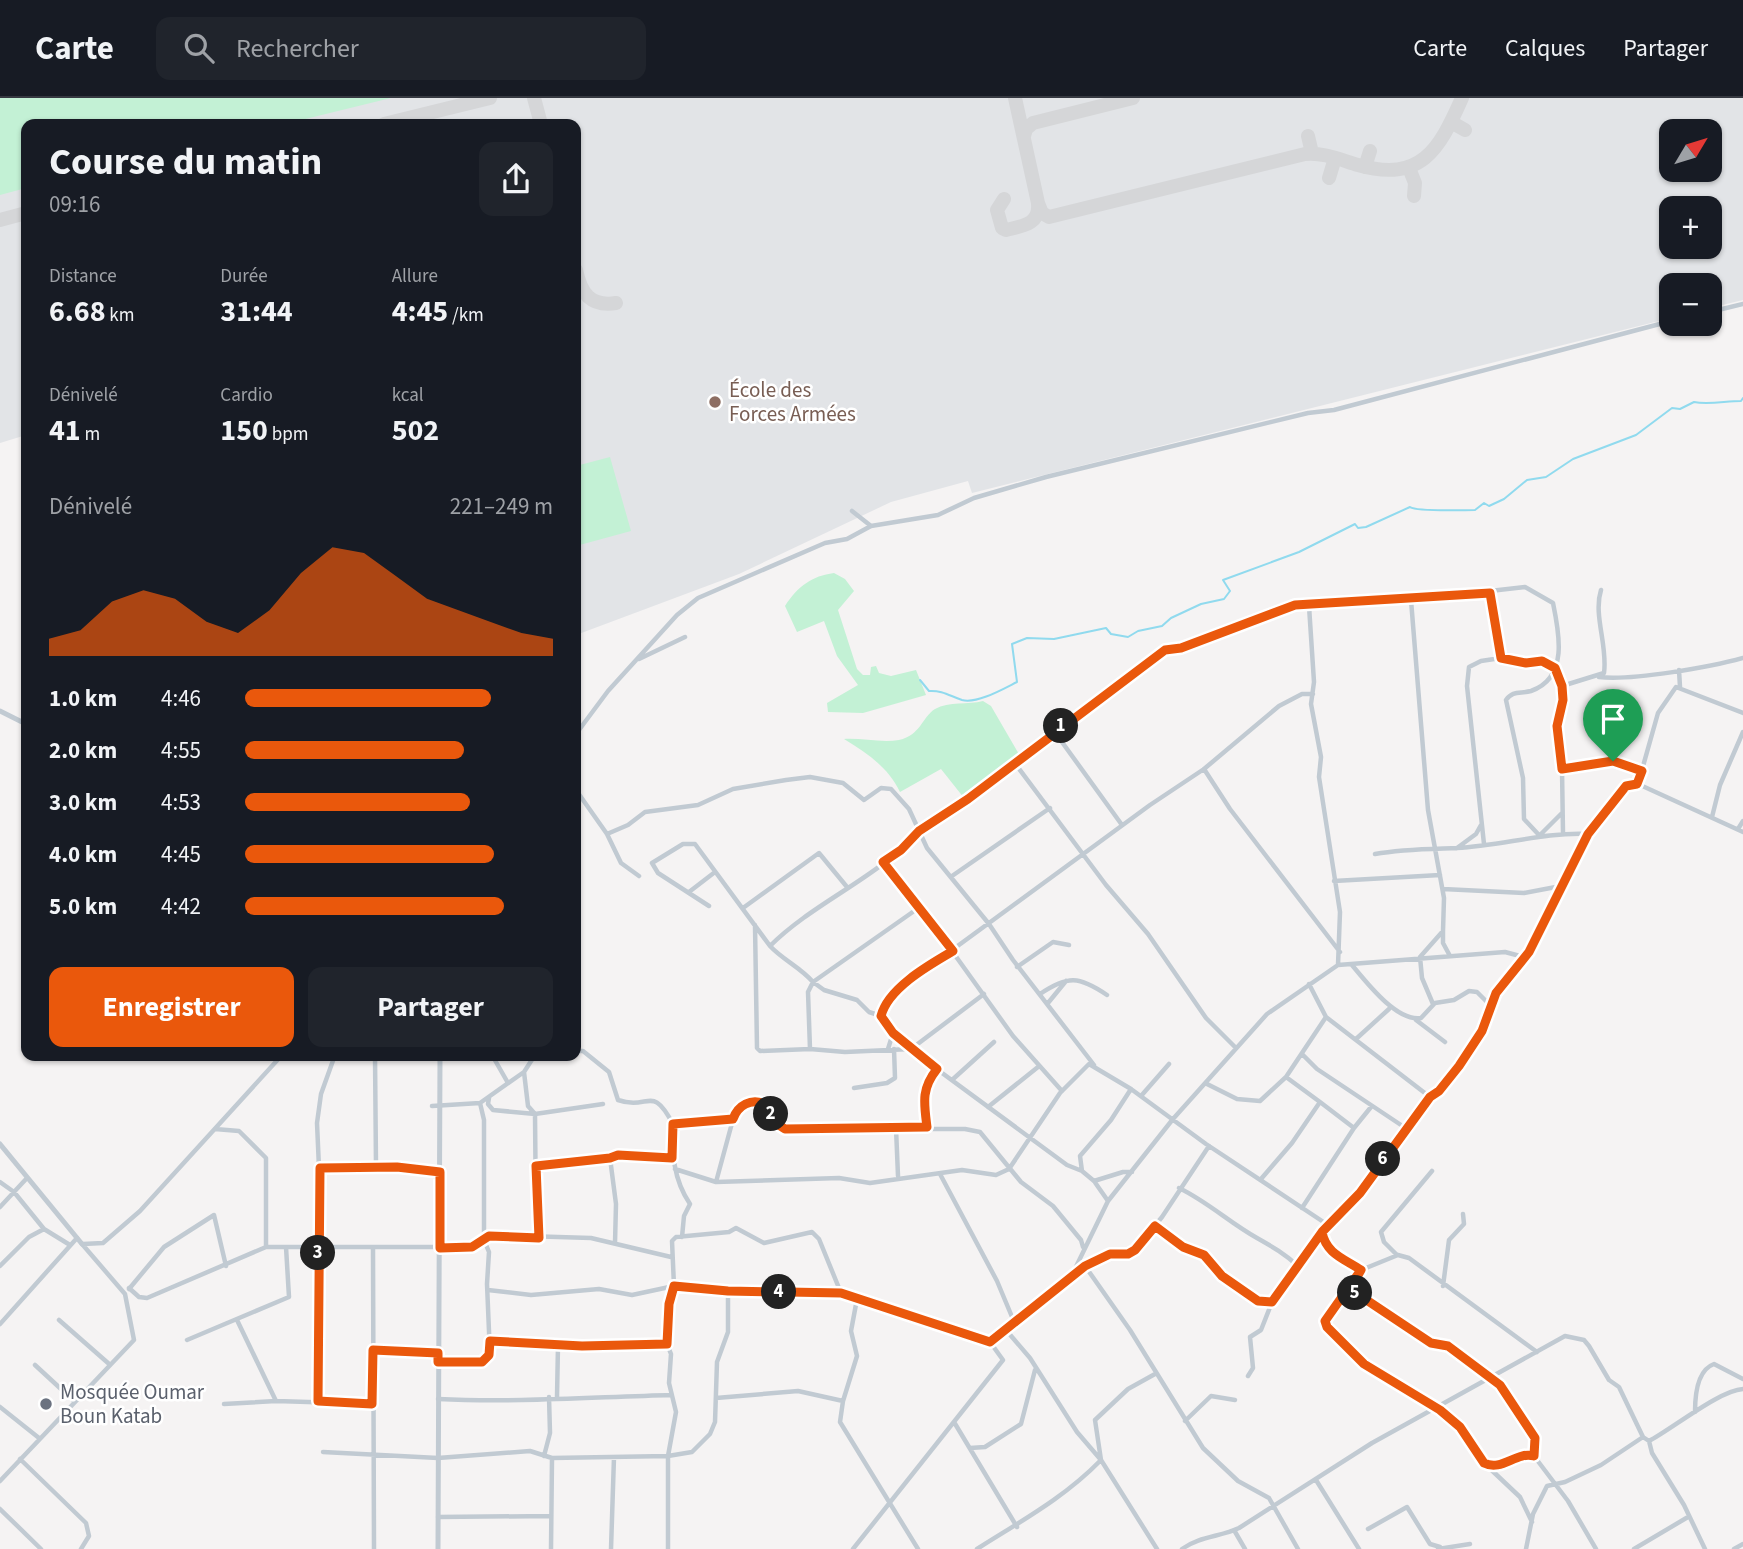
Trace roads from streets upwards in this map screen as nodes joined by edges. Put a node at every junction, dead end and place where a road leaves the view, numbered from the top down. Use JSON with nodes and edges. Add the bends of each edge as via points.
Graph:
{"nodes":[{"id":1,"x":1743,"y":304,"type":"edge"},
{"id":2,"x":1722,"y":309,"type":"edge"},
{"id":3,"x":1659,"y":324,"type":"edge"},
{"id":4,"x":852,"y":511,"type":"dead end"},
{"id":5,"x":871,"y":526,"type":"junction"},
{"id":6,"x":1601,"y":590,"type":"dead end"},
{"id":7,"x":1490,"y":593,"type":"junction"},
{"id":8,"x":1411,"y":600,"type":"junction"},
{"id":9,"x":1309,"y":606,"type":"junction"},
{"id":10,"x":685,"y":637,"type":"dead end"},
{"id":11,"x":1501,"y":658,"type":"junction"},
{"id":12,"x":1743,"y":658,"type":"edge"},
{"id":13,"x":639,"y":659,"type":"junction"},
{"id":14,"x":1555,"y":668,"type":"junction"},
{"id":15,"x":1679,"y":670,"type":"junction"},
{"id":16,"x":1599,"y":677,"type":"junction"},
{"id":17,"x":1562,"y":686,"type":"junction"},
{"id":18,"x":1680,"y":687,"type":"junction"},
{"id":19,"x":1312,"y":694,"type":"junction"},
{"id":20,"x":0,"y":711,"type":"edge"},
{"id":21,"x":1743,"y":713,"type":"edge"},
{"id":22,"x":21,"y":722,"type":"edge"},
{"id":23,"x":581,"y":727,"type":"edge"},
{"id":24,"x":1054,"y":731,"type":"junction"},
{"id":25,"x":1743,"y":732,"type":"edge"},
{"id":26,"x":1014,"y":762,"type":"junction"},
{"id":27,"x":1204,"y":769,"type":"junction"},
{"id":28,"x":1562,"y":769,"type":"junction"},
{"id":29,"x":1642,"y":771,"type":"junction"},
{"id":30,"x":1637,"y":784,"type":"junction"},
{"id":31,"x":581,"y":797,"type":"edge"},
{"id":32,"x":1050,"y":808,"type":"junction"},
{"id":33,"x":1562,"y":814,"type":"junction"},
{"id":34,"x":1712,"y":817,"type":"junction"},
{"id":35,"x":1743,"y":821,"type":"edge"},
{"id":36,"x":1122,"y":825,"type":"junction"},
{"id":37,"x":1481,"y":825,"type":"junction"},
{"id":38,"x":1741,"y":830,"type":"edge"},
{"id":39,"x":919,"y":832,"type":"junction"},
{"id":40,"x":1563,"y":833,"type":"junction"},
{"id":41,"x":607,"y":834,"type":"junction"},
{"id":42,"x":1588,"y":834,"type":"junction"},
{"id":43,"x":1539,"y":835,"type":"junction"},
{"id":44,"x":1484,"y":844,"type":"junction"},
{"id":45,"x":1434,"y":847,"type":"junction"},
{"id":46,"x":1456,"y":848,"type":"junction"},
{"id":47,"x":1084,"y":854,"type":"junction"},
{"id":48,"x":1375,"y":854,"type":"dead end"},
{"id":49,"x":883,"y":862,"type":"junction"},
{"id":50,"x":715,"y":872,"type":"junction"},
{"id":51,"x":1440,"y":875,"type":"junction"},
{"id":52,"x":639,"y":876,"type":"dead end"},
{"id":53,"x":952,"y":876,"type":"junction"},
{"id":54,"x":1334,"y":881,"type":"junction"},
{"id":55,"x":1561,"y":886,"type":"junction"},
{"id":56,"x":847,"y":887,"type":"junction"},
{"id":57,"x":1443,"y":889,"type":"junction"},
{"id":58,"x":689,"y":892,"type":"junction"},
{"id":59,"x":709,"y":906,"type":"dead end"},
{"id":60,"x":743,"y":908,"type":"junction"},
{"id":61,"x":917,"y":909,"type":"junction"},
{"id":62,"x":755,"y":924,"type":"junction"},
{"id":63,"x":989,"y":924,"type":"junction"},
{"id":64,"x":1443,"y":930,"type":"junction"},
{"id":65,"x":1069,"y":945,"type":"dead end"},
{"id":66,"x":770,"y":946,"type":"junction"},
{"id":67,"x":953,"y":951,"type":"junction"},
{"id":68,"x":1341,"y":952,"type":"junction"},
{"id":69,"x":1529,"y":952,"type":"junction"},
{"id":70,"x":1450,"y":956,"type":"junction"},
{"id":71,"x":1420,"y":957,"type":"junction"},
{"id":72,"x":1338,"y":965,"type":"junction"},
{"id":73,"x":1352,"y":965,"type":"junction"},
{"id":74,"x":1017,"y":967,"type":"junction"},
{"id":75,"x":1066,"y":980,"type":"junction"},
{"id":76,"x":813,"y":982,"type":"junction"},
{"id":77,"x":1309,"y":983,"type":"junction"},
{"id":78,"x":984,"y":994,"type":"junction"},
{"id":79,"x":1040,"y":994,"type":"junction"},
{"id":80,"x":1107,"y":995,"type":"dead end"},
{"id":81,"x":1048,"y":1003,"type":"junction"},
{"id":82,"x":1433,"y":1004,"type":"junction"},
{"id":83,"x":1492,"y":1007,"type":"junction"},
{"id":84,"x":1389,"y":1009,"type":"junction"},
{"id":85,"x":881,"y":1016,"type":"junction"},
{"id":86,"x":1326,"y":1017,"type":"junction"},
{"id":87,"x":1415,"y":1019,"type":"junction"},
{"id":88,"x":893,"y":1033,"type":"junction"},
{"id":89,"x":1356,"y":1039,"type":"junction"},
{"id":90,"x":994,"y":1042,"type":"dead end"},
{"id":91,"x":1445,"y":1042,"type":"dead end"},
{"id":92,"x":1236,"y":1048,"type":"junction"},
{"id":93,"x":810,"y":1049,"type":"junction"},
{"id":94,"x":888,"y":1049,"type":"junction"},
{"id":95,"x":894,"y":1049,"type":"junction"},
{"id":96,"x":911,"y":1049,"type":"junction"},
{"id":97,"x":581,"y":1051,"type":"edge"},
{"id":98,"x":1302,"y":1054,"type":"junction"},
{"id":99,"x":277,"y":1061,"type":"edge"},
{"id":100,"x":333,"y":1061,"type":"edge"},
{"id":101,"x":375,"y":1061,"type":"edge"},
{"id":102,"x":440,"y":1061,"type":"edge"},
{"id":103,"x":495,"y":1061,"type":"edge"},
{"id":104,"x":531,"y":1061,"type":"edge"},
{"id":105,"x":1169,"y":1064,"type":"dead end"},
{"id":106,"x":1095,"y":1065,"type":"junction"},
{"id":107,"x":1038,"y":1067,"type":"junction"},
{"id":108,"x":937,"y":1069,"type":"junction"},
{"id":109,"x":524,"y":1072,"type":"junction"},
{"id":110,"x":1286,"y":1077,"type":"junction"},
{"id":111,"x":952,"y":1080,"type":"junction"},
{"id":112,"x":508,"y":1083,"type":"junction"},
{"id":113,"x":1207,"y":1084,"type":"junction"},
{"id":114,"x":854,"y":1088,"type":"dead end"},
{"id":115,"x":1131,"y":1089,"type":"junction"},
{"id":116,"x":1062,"y":1091,"type":"junction"},
{"id":117,"x":1141,"y":1096,"type":"junction"},
{"id":118,"x":1430,"y":1097,"type":"junction"},
{"id":119,"x":489,"y":1098,"type":"junction"},
{"id":120,"x":1320,"y":1102,"type":"junction"},
{"id":121,"x":480,"y":1103,"type":"junction"},
{"id":122,"x":603,"y":1104,"type":"dead end"},
{"id":123,"x":436,"y":1106,"type":"junction"},
{"id":124,"x":988,"y":1107,"type":"junction"},
{"id":125,"x":1371,"y":1107,"type":"junction"},
{"id":126,"x":535,"y":1114,"type":"junction"},
{"id":127,"x":733,"y":1119,"type":"junction"},
{"id":128,"x":1173,"y":1119,"type":"junction"},
{"id":129,"x":673,"y":1124,"type":"junction"},
{"id":130,"x":927,"y":1127,"type":"junction"},
{"id":131,"x":896,"y":1128,"type":"junction"},
{"id":132,"x":1354,"y":1128,"type":"junction"},
{"id":133,"x":215,"y":1129,"type":"junction"},
{"id":134,"x":1407,"y":1129,"type":"junction"},
{"id":135,"x":1031,"y":1138,"type":"junction"},
{"id":136,"x":0,"y":1144,"type":"edge"},
{"id":137,"x":1209,"y":1146,"type":"junction"},
{"id":138,"x":610,"y":1158,"type":"junction"},
{"id":139,"x":672,"y":1158,"type":"junction"},
{"id":140,"x":536,"y":1166,"type":"junction"},
{"id":141,"x":376,"y":1167,"type":"junction"},
{"id":142,"x":320,"y":1168,"type":"junction"},
{"id":143,"x":675,"y":1169,"type":"junction"},
{"id":144,"x":1009,"y":1169,"type":"junction"},
{"id":145,"x":1082,"y":1171,"type":"junction"},
{"id":146,"x":1432,"y":1171,"type":"dead end"},
{"id":147,"x":440,"y":1172,"type":"junction"},
{"id":148,"x":1132,"y":1172,"type":"junction"},
{"id":149,"x":939,"y":1173,"type":"junction"},
{"id":150,"x":898,"y":1177,"type":"junction"},
{"id":151,"x":27,"y":1178,"type":"junction"},
{"id":152,"x":1261,"y":1179,"type":"junction"},
{"id":153,"x":1094,"y":1181,"type":"junction"},
{"id":154,"x":0,"y":1182,"type":"edge"},
{"id":155,"x":716,"y":1182,"type":"junction"},
{"id":156,"x":1179,"y":1188,"type":"junction"},
{"id":157,"x":14,"y":1192,"type":"junction"},
{"id":158,"x":1108,"y":1201,"type":"junction"},
{"id":159,"x":0,"y":1207,"type":"edge"},
{"id":160,"x":1302,"y":1208,"type":"junction"},
{"id":161,"x":1463,"y":1214,"type":"dead end"},
{"id":162,"x":1328,"y":1225,"type":"junction"},
{"id":163,"x":1155,"y":1226,"type":"junction"},
{"id":164,"x":44,"y":1229,"type":"junction"},
{"id":165,"x":1322,"y":1232,"type":"junction"},
{"id":166,"x":682,"y":1237,"type":"junction"},
{"id":167,"x":78,"y":1238,"type":"junction"},
{"id":168,"x":539,"y":1238,"type":"junction"},
{"id":169,"x":484,"y":1240,"type":"junction"},
{"id":170,"x":615,"y":1243,"type":"junction"},
{"id":171,"x":82,"y":1244,"type":"junction"},
{"id":172,"x":70,"y":1245,"type":"junction"},
{"id":173,"x":266,"y":1247,"type":"junction"},
{"id":174,"x":286,"y":1247,"type":"junction"},
{"id":175,"x":318,"y":1247,"type":"junction"},
{"id":176,"x":373,"y":1248,"type":"junction"},
{"id":177,"x":440,"y":1248,"type":"junction"},
{"id":178,"x":1083,"y":1248,"type":"junction"},
{"id":179,"x":1398,"y":1255,"type":"junction"},
{"id":180,"x":671,"y":1257,"type":"junction"},
{"id":181,"x":0,"y":1266,"type":"edge"},
{"id":182,"x":226,"y":1266,"type":"junction"},
{"id":183,"x":1085,"y":1266,"type":"junction"},
{"id":184,"x":1298,"y":1266,"type":"junction"},
{"id":185,"x":1361,"y":1270,"type":"junction"},
{"id":186,"x":1072,"y":1278,"type":"junction"},
{"id":187,"x":674,"y":1286,"type":"junction"},
{"id":188,"x":1443,"y":1286,"type":"junction"},
{"id":189,"x":129,"y":1288,"type":"junction"},
{"id":190,"x":1350,"y":1289,"type":"junction"},
{"id":191,"x":488,"y":1290,"type":"junction"},
{"id":192,"x":728,"y":1291,"type":"junction"},
{"id":193,"x":841,"y":1293,"type":"junction"},
{"id":194,"x":125,"y":1294,"type":"junction"},
{"id":195,"x":857,"y":1298,"type":"junction"},
{"id":196,"x":1272,"y":1302,"type":"junction"},
{"id":197,"x":1263,"y":1303,"type":"junction"},
{"id":198,"x":1267,"y":1312,"type":"junction"},
{"id":199,"x":237,"y":1319,"type":"junction"},
{"id":200,"x":59,"y":1320,"type":"dead end"},
{"id":201,"x":0,"y":1324,"type":"edge"},
{"id":202,"x":1015,"y":1324,"type":"junction"},
{"id":203,"x":1006,"y":1330,"type":"junction"},
{"id":204,"x":187,"y":1340,"type":"dead end"},
{"id":205,"x":490,"y":1341,"type":"junction"},
{"id":206,"x":990,"y":1342,"type":"junction"},
{"id":207,"x":667,"y":1344,"type":"junction"},
{"id":208,"x":558,"y":1345,"type":"junction"},
{"id":209,"x":373,"y":1350,"type":"junction"},
{"id":210,"x":1537,"y":1352,"type":"junction"},
{"id":211,"x":438,"y":1353,"type":"junction"},
{"id":212,"x":438,"y":1362,"type":"junction"},
{"id":213,"x":108,"y":1363,"type":"junction"},
{"id":214,"x":35,"y":1364,"type":"dead end"},
{"id":215,"x":1035,"y":1369,"type":"junction"},
{"id":216,"x":1156,"y":1374,"type":"junction"},
{"id":217,"x":1248,"y":1376,"type":"dead end"},
{"id":218,"x":1492,"y":1378,"type":"junction"},
{"id":219,"x":1743,"y":1379,"type":"edge"},
{"id":220,"x":1743,"y":1389,"type":"edge"},
{"id":221,"x":672,"y":1395,"type":"junction"},
{"id":222,"x":549,"y":1397,"type":"junction"},
{"id":223,"x":556,"y":1397,"type":"junction"},
{"id":224,"x":716,"y":1398,"type":"junction"},
{"id":225,"x":438,"y":1399,"type":"junction"},
{"id":226,"x":1235,"y":1400,"type":"dead end"},
{"id":227,"x":74,"y":1401,"type":"junction"},
{"id":228,"x":276,"y":1401,"type":"junction"},
{"id":229,"x":318,"y":1401,"type":"junction"},
{"id":230,"x":843,"y":1401,"type":"junction"},
{"id":231,"x":372,"y":1404,"type":"junction"},
{"id":232,"x":224,"y":1405,"type":"dead end"},
{"id":233,"x":0,"y":1407,"type":"edge"},
{"id":234,"x":1437,"y":1408,"type":"junction"},
{"id":235,"x":1695,"y":1413,"type":"junction"},
{"id":236,"x":1185,"y":1421,"type":"junction"},
{"id":237,"x":954,"y":1422,"type":"junction"},
{"id":238,"x":1643,"y":1437,"type":"junction"},
{"id":239,"x":39,"y":1438,"type":"junction"},
{"id":240,"x":1649,"y":1441,"type":"junction"},
{"id":241,"x":970,"y":1448,"type":"junction"},
{"id":242,"x":323,"y":1452,"type":"dead end"},
{"id":243,"x":372,"y":1455,"type":"junction"},
{"id":244,"x":544,"y":1456,"type":"junction"},
{"id":245,"x":668,"y":1456,"type":"junction"},
{"id":246,"x":1534,"y":1456,"type":"junction"},
{"id":247,"x":614,"y":1457,"type":"junction"},
{"id":248,"x":438,"y":1458,"type":"junction"},
{"id":249,"x":552,"y":1458,"type":"junction"},
{"id":250,"x":20,"y":1459,"type":"junction"},
{"id":251,"x":1101,"y":1461,"type":"junction"},
{"id":252,"x":1488,"y":1466,"type":"junction"},
{"id":253,"x":1,"y":1477,"type":"edge"},
{"id":254,"x":1316,"y":1480,"type":"junction"},
{"id":255,"x":1552,"y":1483,"type":"junction"},
{"id":256,"x":888,"y":1503,"type":"junction"},
{"id":257,"x":1273,"y":1505,"type":"junction"},
{"id":258,"x":0,"y":1509,"type":"edge"},
{"id":259,"x":551,"y":1516,"type":"junction"},
{"id":260,"x":438,"y":1517,"type":"junction"},
{"id":261,"x":1688,"y":1517,"type":"junction"},
{"id":262,"x":1532,"y":1522,"type":"junction"},
{"id":263,"x":1017,"y":1527,"type":"junction"},
{"id":264,"x":1234,"y":1530,"type":"junction"},
{"id":265,"x":1368,"y":1530,"type":"dead end"},
{"id":266,"x":1471,"y":1544,"type":"dead end"},
{"id":267,"x":1743,"y":1544,"type":"edge"},
{"id":268,"x":1528,"y":1547,"type":"edge"},
{"id":269,"x":979,"y":1548,"type":"edge"},
{"id":270,"x":1439,"y":1548,"type":"edge"},
{"id":271,"x":41,"y":1549,"type":"edge"},
{"id":272,"x":81,"y":1549,"type":"edge"},
{"id":273,"x":374,"y":1549,"type":"edge"},
{"id":274,"x":439,"y":1549,"type":"edge"},
{"id":275,"x":551,"y":1549,"type":"edge"},
{"id":276,"x":611,"y":1549,"type":"edge"},
{"id":277,"x":667,"y":1549,"type":"edge"},
{"id":278,"x":853,"y":1549,"type":"edge"},
{"id":279,"x":918,"y":1549,"type":"edge"},
{"id":280,"x":1157,"y":1549,"type":"edge"},
{"id":281,"x":1182,"y":1549,"type":"edge"},
{"id":282,"x":1245,"y":1549,"type":"edge"},
{"id":283,"x":1298,"y":1549,"type":"edge"},
{"id":284,"x":1359,"y":1549,"type":"edge"},
{"id":285,"x":1596,"y":1549,"type":"edge"},
{"id":286,"x":1634,"y":1549,"type":"edge"},
{"id":287,"x":1705,"y":1549,"type":"edge"},
{"id":288,"x":1734,"y":1549,"type":"edge"}],
"edges":[{"from":1,"to":2,"type":"street"},
{"from":3,"to":5,"type":"street","via":[[1334,410],[1045,477],[974,498],[938,515]]},
{"from":4,"to":5,"type":"street"},
{"from":5,"to":13,"type":"street","via":[[698,598]]},
{"from":6,"to":16,"type":"street","via":[[1605,669]]},
{"from":7,"to":8,"type":"street"},
{"from":7,"to":11,"type":"street"},
{"from":7,"to":14,"type":"street","via":[[1530,587],[1553,603],[1560,642]]},
{"from":8,"to":9,"type":"street"},
{"from":8,"to":45,"type":"street","via":[[1416,692]]},
{"from":9,"to":19,"type":"street"},
{"from":9,"to":24,"type":"street","via":[[1285,608],[1165,650]]},
{"from":10,"to":13,"type":"street"},
{"from":11,"to":14,"type":"street","via":[[1542,661]]},
{"from":11,"to":37,"type":"street","via":[[1472,663],[1468,669]]},
{"from":12,"to":15,"type":"street"},
{"from":13,"to":23,"type":"street"},
{"from":14,"to":17,"type":"street"},
{"from":14,"to":43,"type":"street","via":[[1531,691],[1516,692],[1506,700],[1523,778],[1524,819]]},
{"from":15,"to":16,"type":"street"},
{"from":15,"to":18,"type":"street"},
{"from":16,"to":17,"type":"street"},
{"from":17,"to":28,"type":"street","via":[[1557,726]]},
{"from":18,"to":21,"type":"street"},
{"from":18,"to":29,"type":"street","via":[[1658,713]]},
{"from":19,"to":27,"type":"street","via":[[1279,706]]},
{"from":19,"to":54,"type":"street"},
{"from":20,"to":22,"type":"street"},
{"from":24,"to":26,"type":"street"},
{"from":24,"to":36,"type":"street"},
{"from":25,"to":34,"type":"street"},
{"from":26,"to":32,"type":"street"},
{"from":26,"to":39,"type":"street"},
{"from":27,"to":36,"type":"street"},
{"from":27,"to":68,"type":"street"},
{"from":28,"to":29,"type":"street","via":[[1613,761]]},
{"from":28,"to":33,"type":"street"},
{"from":29,"to":30,"type":"street"},
{"from":30,"to":34,"type":"street"},
{"from":30,"to":42,"type":"street","via":[[1626,786]]},
{"from":31,"to":41,"type":"street"},
{"from":32,"to":47,"type":"street"},
{"from":32,"to":53,"type":"street"},
{"from":33,"to":40,"type":"street"},
{"from":33,"to":43,"type":"street"},
{"from":34,"to":38,"type":"street"},
{"from":35,"to":38,"type":"street"},
{"from":36,"to":47,"type":"street"},
{"from":37,"to":44,"type":"street"},
{"from":37,"to":46,"type":"street"},
{"from":39,"to":41,"type":"street","via":[[909,808],[891,789],[881,788],[864,800],[847,785],[810,778],[733,789],[698,805],[645,812]]},
{"from":39,"to":49,"type":"street"},
{"from":39,"to":53,"type":"street"},
{"from":40,"to":42,"type":"street"},
{"from":40,"to":43,"type":"street"},
{"from":41,"to":52,"type":"street","via":[[621,863]]},
{"from":42,"to":55,"type":"street"},
{"from":43,"to":44,"type":"street"},
{"from":44,"to":46,"type":"street"},
{"from":45,"to":46,"type":"street"},
{"from":45,"to":48,"type":"street"},
{"from":45,"to":51,"type":"street"},
{"from":47,"to":63,"type":"street"},
{"from":47,"to":92,"type":"street","via":[[1206,1018]]},
{"from":49,"to":56,"type":"street"},
{"from":49,"to":61,"type":"street"},
{"from":50,"to":58,"type":"street"},
{"from":50,"to":58,"type":"street","via":[[692,842],[652,863],[658,873]]},
{"from":50,"to":60,"type":"street"},
{"from":51,"to":54,"type":"street"},
{"from":51,"to":57,"type":"street"},
{"from":53,"to":63,"type":"street"},
{"from":54,"to":68,"type":"street"},
{"from":55,"to":57,"type":"street","via":[[1524,893]]},
{"from":55,"to":69,"type":"street"},
{"from":56,"to":60,"type":"street","via":[[819,853]]},
{"from":56,"to":66,"type":"street"},
{"from":57,"to":64,"type":"street"},
{"from":58,"to":59,"type":"street"},
{"from":60,"to":62,"type":"street"},
{"from":61,"to":67,"type":"street"},
{"from":61,"to":76,"type":"street"},
{"from":62,"to":66,"type":"street"},
{"from":62,"to":93,"type":"street","via":[[757,1048]]},
{"from":63,"to":67,"type":"street"},
{"from":63,"to":74,"type":"street"},
{"from":64,"to":70,"type":"street"},
{"from":64,"to":71,"type":"street"},
{"from":65,"to":74,"type":"street","via":[[1053,942]]},
{"from":66,"to":76,"type":"street"},
{"from":67,"to":78,"type":"street"},
{"from":67,"to":85,"type":"street","via":[[893,995]]},
{"from":68,"to":72,"type":"street"},
{"from":69,"to":70,"type":"street","via":[[1520,956],[1505,952]]},
{"from":69,"to":83,"type":"street","via":[[1496,993]]},
{"from":70,"to":71,"type":"street"},
{"from":71,"to":73,"type":"street"},
{"from":71,"to":82,"type":"street","via":[[1422,978]]},
{"from":72,"to":73,"type":"street"},
{"from":72,"to":77,"type":"street"},
{"from":73,"to":84,"type":"street"},
{"from":74,"to":79,"type":"street"},
{"from":75,"to":79,"type":"street"},
{"from":75,"to":80,"type":"street","via":[[1078,979]]},
{"from":75,"to":81,"type":"street"},
{"from":76,"to":85,"type":"street","via":[[858,1000],[869,1012]]},
{"from":76,"to":93,"type":"street","via":[[808,992]]},
{"from":77,"to":86,"type":"street"},
{"from":77,"to":92,"type":"street","via":[[1268,1014]]},
{"from":78,"to":96,"type":"street"},
{"from":78,"to":107,"type":"street"},
{"from":79,"to":81,"type":"street"},
{"from":81,"to":106,"type":"street"},
{"from":82,"to":83,"type":"street","via":[[1473,990]]},
{"from":82,"to":87,"type":"street"},
{"from":83,"to":118,"type":"street","via":[[1459,1066]]},
{"from":84,"to":87,"type":"street"},
{"from":84,"to":89,"type":"street"},
{"from":85,"to":88,"type":"street"},
{"from":86,"to":89,"type":"street"},
{"from":86,"to":98,"type":"street"},
{"from":87,"to":91,"type":"street"},
{"from":88,"to":94,"type":"street"},
{"from":88,"to":96,"type":"street"},
{"from":89,"to":118,"type":"street"},
{"from":90,"to":111,"type":"street"},
{"from":92,"to":113,"type":"street"},
{"from":93,"to":94,"type":"street"},
{"from":94,"to":95,"type":"street"},
{"from":95,"to":96,"type":"street"},
{"from":95,"to":114,"type":"street","via":[[895,1078]]},
{"from":96,"to":108,"type":"street"},
{"from":97,"to":129,"type":"street","via":[[609,1072],[618,1100],[654,1100],[662,1104]]},
{"from":98,"to":110,"type":"street"},
{"from":98,"to":125,"type":"street"},
{"from":99,"to":133,"type":"street"},
{"from":100,"to":142,"type":"street","via":[[317,1123]]},
{"from":101,"to":141,"type":"street"},
{"from":102,"to":123,"type":"street"},
{"from":103,"to":112,"type":"street"},
{"from":104,"to":109,"type":"street"},
{"from":105,"to":117,"type":"street"},
{"from":106,"to":115,"type":"street"},
{"from":106,"to":116,"type":"street","via":[[1083,1066]]},
{"from":107,"to":116,"type":"street"},
{"from":107,"to":124,"type":"street"},
{"from":108,"to":111,"type":"street"},
{"from":108,"to":130,"type":"street","via":[[923,1095]]},
{"from":109,"to":112,"type":"street"},
{"from":109,"to":126,"type":"street","via":[[528,1106]]},
{"from":110,"to":113,"type":"street","via":[[1260,1101],[1237,1099]]},
{"from":110,"to":120,"type":"street"},
{"from":111,"to":124,"type":"street"},
{"from":112,"to":119,"type":"street"},
{"from":113,"to":128,"type":"street"},
{"from":115,"to":117,"type":"street"},
{"from":115,"to":145,"type":"street","via":[[1080,1156]]},
{"from":116,"to":135,"type":"street"},
{"from":117,"to":128,"type":"street"},
{"from":118,"to":134,"type":"street"},
{"from":119,"to":121,"type":"street"},
{"from":119,"to":126,"type":"street","via":[[494,1110]]},
{"from":120,"to":132,"type":"street"},
{"from":120,"to":152,"type":"street"},
{"from":121,"to":123,"type":"street"},
{"from":121,"to":169,"type":"street","via":[[484,1120]]},
{"from":122,"to":126,"type":"street"},
{"from":123,"to":147,"type":"street"},
{"from":124,"to":135,"type":"street"},
{"from":125,"to":132,"type":"street"},
{"from":125,"to":134,"type":"street"},
{"from":126,"to":140,"type":"street"},
{"from":127,"to":129,"type":"street"},
{"from":127,"to":131,"type":"street","via":[[739,1108],[755,1101],[765,1104],[774,1122],[785,1129]]},
{"from":127,"to":155,"type":"street"},
{"from":128,"to":137,"type":"street"},
{"from":128,"to":148,"type":"street"},
{"from":129,"to":139,"type":"street"},
{"from":130,"to":131,"type":"street"},
{"from":130,"to":144,"type":"street","via":[[980,1132]]},
{"from":131,"to":150,"type":"street"},
{"from":132,"to":160,"type":"street"},
{"from":133,"to":171,"type":"street","via":[[115,1235],[103,1243]]},
{"from":133,"to":173,"type":"street","via":[[239,1131],[266,1158]]},
{"from":134,"to":162,"type":"street","via":[[1360,1193]]},
{"from":135,"to":144,"type":"street"},
{"from":135,"to":145,"type":"street"},
{"from":136,"to":151,"type":"street"},
{"from":137,"to":152,"type":"street"},
{"from":137,"to":156,"type":"street"},
{"from":138,"to":139,"type":"street"},
{"from":138,"to":140,"type":"street"},
{"from":138,"to":170,"type":"street"},
{"from":139,"to":143,"type":"street"},
{"from":140,"to":168,"type":"street"},
{"from":141,"to":142,"type":"street"},
{"from":141,"to":147,"type":"street"},
{"from":142,"to":175,"type":"street"},
{"from":143,"to":155,"type":"street"},
{"from":143,"to":166,"type":"street","via":[[690,1204]]},
{"from":144,"to":149,"type":"street","via":[[996,1175],[962,1170]]},
{"from":144,"to":178,"type":"street","via":[[1056,1209]]},
{"from":145,"to":153,"type":"street"},
{"from":146,"to":179,"type":"street","via":[[1381,1232],[1384,1242]]},
{"from":147,"to":177,"type":"street"},
{"from":148,"to":153,"type":"street"},
{"from":148,"to":158,"type":"street"},
{"from":149,"to":150,"type":"street"},
{"from":149,"to":202,"type":"street"},
{"from":150,"to":155,"type":"street","via":[[870,1183],[839,1178]]},
{"from":151,"to":157,"type":"street"},
{"from":151,"to":167,"type":"street"},
{"from":152,"to":160,"type":"street"},
{"from":153,"to":158,"type":"street"},
{"from":154,"to":157,"type":"street"},
{"from":156,"to":163,"type":"street"},
{"from":156,"to":184,"type":"street","via":[[1210,1203]]},
{"from":157,"to":159,"type":"street"},
{"from":157,"to":164,"type":"street"},
{"from":158,"to":178,"type":"street"},
{"from":160,"to":162,"type":"street"},
{"from":161,"to":188,"type":"street","via":[[1464,1224],[1449,1240]]},
{"from":162,"to":165,"type":"street"},
{"from":163,"to":183,"type":"street","via":[[1128,1254],[1110,1254]]},
{"from":163,"to":197,"type":"street","via":[[1183,1247],[1204,1255],[1222,1276]]},
{"from":164,"to":172,"type":"street"},
{"from":164,"to":181,"type":"street","via":[[29,1237]]},
{"from":165,"to":184,"type":"street"},
{"from":165,"to":185,"type":"street","via":[[1328,1248]]},
{"from":166,"to":180,"type":"street","via":[[672,1241]]},
{"from":166,"to":193,"type":"street","via":[[736,1228],[764,1243],[812,1232]]},
{"from":167,"to":171,"type":"street"},
{"from":167,"to":172,"type":"street"},
{"from":168,"to":169,"type":"street","via":[[494,1235]]},
{"from":168,"to":170,"type":"street"},
{"from":169,"to":177,"type":"street","via":[[472,1247]]},
{"from":169,"to":191,"type":"street","via":[[489,1252]]},
{"from":170,"to":180,"type":"street"},
{"from":171,"to":194,"type":"street"},
{"from":172,"to":201,"type":"street"},
{"from":173,"to":174,"type":"street"},
{"from":173,"to":182,"type":"street"},
{"from":174,"to":175,"type":"street"},
{"from":174,"to":199,"type":"street","via":[[289,1297]]},
{"from":175,"to":176,"type":"street"},
{"from":175,"to":229,"type":"street"},
{"from":176,"to":177,"type":"street"},
{"from":176,"to":209,"type":"street"},
{"from":177,"to":211,"type":"street"},
{"from":178,"to":186,"type":"street"},
{"from":179,"to":185,"type":"street"},
{"from":179,"to":188,"type":"street","via":[[1409,1258]]},
{"from":180,"to":187,"type":"street"},
{"from":182,"to":189,"type":"street","via":[[148,1298]]},
{"from":182,"to":189,"type":"street","via":[[214,1215],[164,1247]]},
{"from":183,"to":186,"type":"street"},
{"from":183,"to":216,"type":"street"},
{"from":184,"to":196,"type":"street"},
{"from":185,"to":190,"type":"street"},
{"from":186,"to":202,"type":"street"},
{"from":187,"to":191,"type":"street","via":[[632,1295],[599,1289],[531,1295]]},
{"from":187,"to":192,"type":"street"},
{"from":187,"to":207,"type":"street"},
{"from":188,"to":210,"type":"street"},
{"from":189,"to":194,"type":"street"},
{"from":190,"to":218,"type":"street","via":[[1431,1343],[1448,1346]]},
{"from":190,"to":234,"type":"street","via":[[1325,1321],[1327,1327],[1364,1364]]},
{"from":191,"to":205,"type":"street"},
{"from":192,"to":193,"type":"street"},
{"from":192,"to":224,"type":"street","via":[[728,1332],[717,1362]]},
{"from":193,"to":195,"type":"street"},
{"from":194,"to":213,"type":"street","via":[[134,1339]]},
{"from":195,"to":206,"type":"street"},
{"from":195,"to":230,"type":"street","via":[[852,1331],[857,1356]]},
{"from":196,"to":197,"type":"street"},
{"from":196,"to":198,"type":"street"},
{"from":197,"to":198,"type":"street"},
{"from":198,"to":217,"type":"street","via":[[1261,1330],[1250,1337],[1253,1368]]},
{"from":199,"to":204,"type":"street"},
{"from":199,"to":228,"type":"street"},
{"from":200,"to":213,"type":"street"},
{"from":202,"to":203,"type":"street"},
{"from":203,"to":206,"type":"street"},
{"from":203,"to":215,"type":"street"},
{"from":205,"to":208,"type":"street"},
{"from":205,"to":212,"type":"street","via":[[487,1360]]},
{"from":206,"to":237,"type":"street","via":[[1003,1360]]},
{"from":207,"to":208,"type":"street"},
{"from":207,"to":221,"type":"street"},
{"from":208,"to":223,"type":"street"},
{"from":209,"to":211,"type":"street"},
{"from":209,"to":231,"type":"street"},
{"from":210,"to":218,"type":"street"},
{"from":210,"to":238,"type":"street","via":[[1565,1336],[1584,1340],[1609,1380],[1619,1387]]},
{"from":211,"to":212,"type":"street"},
{"from":212,"to":225,"type":"street"},
{"from":213,"to":227,"type":"street"},
{"from":214,"to":227,"type":"street"},
{"from":215,"to":241,"type":"street","via":[[1021,1424],[985,1447]]},
{"from":215,"to":251,"type":"street"},
{"from":216,"to":236,"type":"street"},
{"from":216,"to":251,"type":"street","via":[[1128,1389],[1095,1420]]},
{"from":218,"to":234,"type":"street"},
{"from":218,"to":246,"type":"street","via":[[1531,1430],[1537,1445]]},
{"from":219,"to":235,"type":"street","via":[[1714,1364],[1708,1366],[1702,1373]]},
{"from":220,"to":235,"type":"street"},
{"from":221,"to":223,"type":"street"},
{"from":221,"to":245,"type":"street","via":[[676,1412]]},
{"from":222,"to":223,"type":"street"},
{"from":222,"to":225,"type":"street","via":[[507,1402]]},
{"from":222,"to":244,"type":"street","via":[[550,1433]]},
{"from":224,"to":230,"type":"street","via":[[798,1391]]},
{"from":224,"to":245,"type":"street","via":[[710,1434],[692,1452]]},
{"from":225,"to":248,"type":"street"},
{"from":226,"to":236,"type":"street","via":[[1211,1396]]},
{"from":227,"to":239,"type":"street"},
{"from":228,"to":229,"type":"street"},
{"from":228,"to":232,"type":"street"},
{"from":229,"to":231,"type":"street"},
{"from":230,"to":256,"type":"street","via":[[840,1422]]},
{"from":231,"to":243,"type":"street"},
{"from":233,"to":239,"type":"street"},
{"from":234,"to":252,"type":"street","via":[[1460,1427]]},
{"from":234,"to":254,"type":"street"},
{"from":235,"to":240,"type":"street"},
{"from":236,"to":257,"type":"street","via":[[1203,1448]]},
{"from":237,"to":241,"type":"street"},
{"from":237,"to":256,"type":"street"},
{"from":238,"to":240,"type":"street"},
{"from":238,"to":255,"type":"street","via":[[1601,1465]]},
{"from":239,"to":250,"type":"street"},
{"from":240,"to":261,"type":"street"},
{"from":241,"to":263,"type":"street"},
{"from":242,"to":243,"type":"street"},
{"from":243,"to":248,"type":"street"},
{"from":243,"to":273,"type":"street"},
{"from":244,"to":248,"type":"street","via":[[530,1451]]},
{"from":244,"to":249,"type":"street"},
{"from":245,"to":247,"type":"street"},
{"from":245,"to":277,"type":"street"},
{"from":246,"to":252,"type":"street","via":[[1522,1454]]},
{"from":246,"to":255,"type":"street"},
{"from":247,"to":249,"type":"street"},
{"from":247,"to":276,"type":"street"},
{"from":248,"to":260,"type":"street"},
{"from":249,"to":259,"type":"street"},
{"from":250,"to":253,"type":"street"},
{"from":250,"to":272,"type":"street","via":[[86,1523],[89,1536]]},
{"from":251,"to":263,"type":"street","via":[[1085,1479]]},
{"from":251,"to":280,"type":"street"},
{"from":252,"to":262,"type":"street","via":[[1513,1488]]},
{"from":254,"to":257,"type":"street"},
{"from":254,"to":284,"type":"street"},
{"from":255,"to":262,"type":"street","via":[[1540,1497]]},
{"from":255,"to":285,"type":"street"},
{"from":256,"to":278,"type":"street"},
{"from":256,"to":279,"type":"street"},
{"from":257,"to":264,"type":"street"},
{"from":257,"to":283,"type":"street"},
{"from":258,"to":271,"type":"street"},
{"from":259,"to":260,"type":"street"},
{"from":259,"to":275,"type":"street"},
{"from":260,"to":274,"type":"street"},
{"from":261,"to":286,"type":"street"},
{"from":261,"to":287,"type":"street"},
{"from":262,"to":268,"type":"street"},
{"from":263,"to":269,"type":"street"},
{"from":264,"to":281,"type":"street"},
{"from":264,"to":282,"type":"street"},
{"from":265,"to":270,"type":"street","via":[[1406,1507],[1430,1544]]},
{"from":266,"to":270,"type":"street"},
{"from":267,"to":288,"type":"street"}]}
